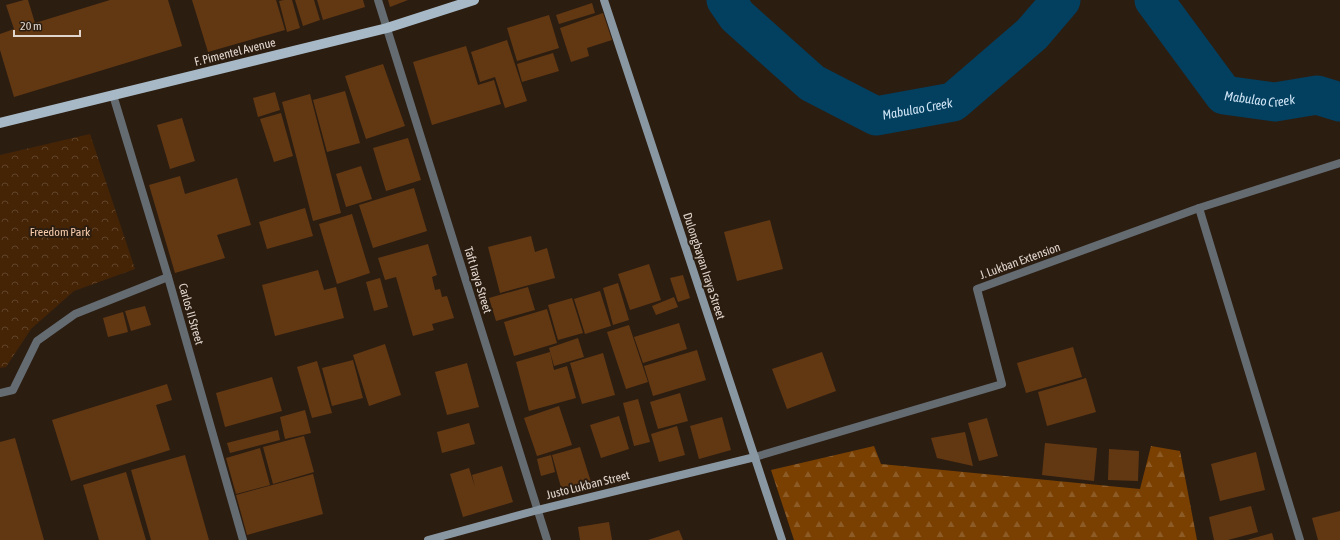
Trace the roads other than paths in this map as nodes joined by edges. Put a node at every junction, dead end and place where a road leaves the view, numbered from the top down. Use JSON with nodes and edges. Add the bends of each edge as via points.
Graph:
{"nodes":[{"id":1,"x":378,"y":0,"type":"edge"},
{"id":2,"x":474,"y":0,"type":"edge"},
{"id":3,"x":604,"y":0,"type":"edge"},
{"id":4,"x":387,"y":28,"type":"junction"},
{"id":5,"x":113,"y":95,"type":"junction"},
{"id":6,"x":0,"y":123,"type":"edge"},
{"id":7,"x":1339,"y":164,"type":"edge"},
{"id":8,"x":1199,"y":208,"type":"junction"},
{"id":9,"x":168,"y":277,"type":"junction"},
{"id":10,"x":0,"y":393,"type":"edge"},
{"id":11,"x":754,"y":457,"type":"junction"},
{"id":12,"x":538,"y":510,"type":"junction"},
{"id":13,"x":243,"y":540,"type":"edge"},
{"id":14,"x":428,"y":540,"type":"edge"},
{"id":15,"x":547,"y":540,"type":"edge"},
{"id":16,"x":782,"y":540,"type":"edge"},
{"id":17,"x":1300,"y":540,"type":"edge"}],
"edges":[{"from":1,"to":4,"type":"street","name":"Taft Iraya Street"},
{"from":2,"to":4,"type":"main road","name":"F. Pimentel Avenue"},
{"from":3,"to":11,"type":"main road","name":"Dulongbayan Iraya Street"},
{"from":4,"to":5,"type":"main road","name":"F. Pimentel Avenue"},
{"from":4,"to":12,"type":"street","name":"Taft Iraya Street"},
{"from":5,"to":6,"type":"main road","name":"F. Pimentel Avenue"},
{"from":5,"to":9,"type":"street","name":"Carlos II Street"},
{"from":7,"to":8,"type":"street","name":"J. Lukban Extension"},
{"from":8,"to":11,"type":"street","name":"J. Lukban Extension","via":[[977,289],[1002,384]]},
{"from":8,"to":17,"type":"street"},
{"from":9,"to":10,"type":"street","via":[[75,314],[37,341],[13,390]]},
{"from":9,"to":13,"type":"street","name":"Carlos II Street"},
{"from":11,"to":12,"type":"main road","name":"Justo Lukban Street"},
{"from":11,"to":16,"type":"main road","name":"Dulongbayan Iraya Street"},
{"from":12,"to":14,"type":"main road","name":"Justo Lukban Street"},
{"from":12,"to":15,"type":"street","name":"Taft Iraya Street"}]}
